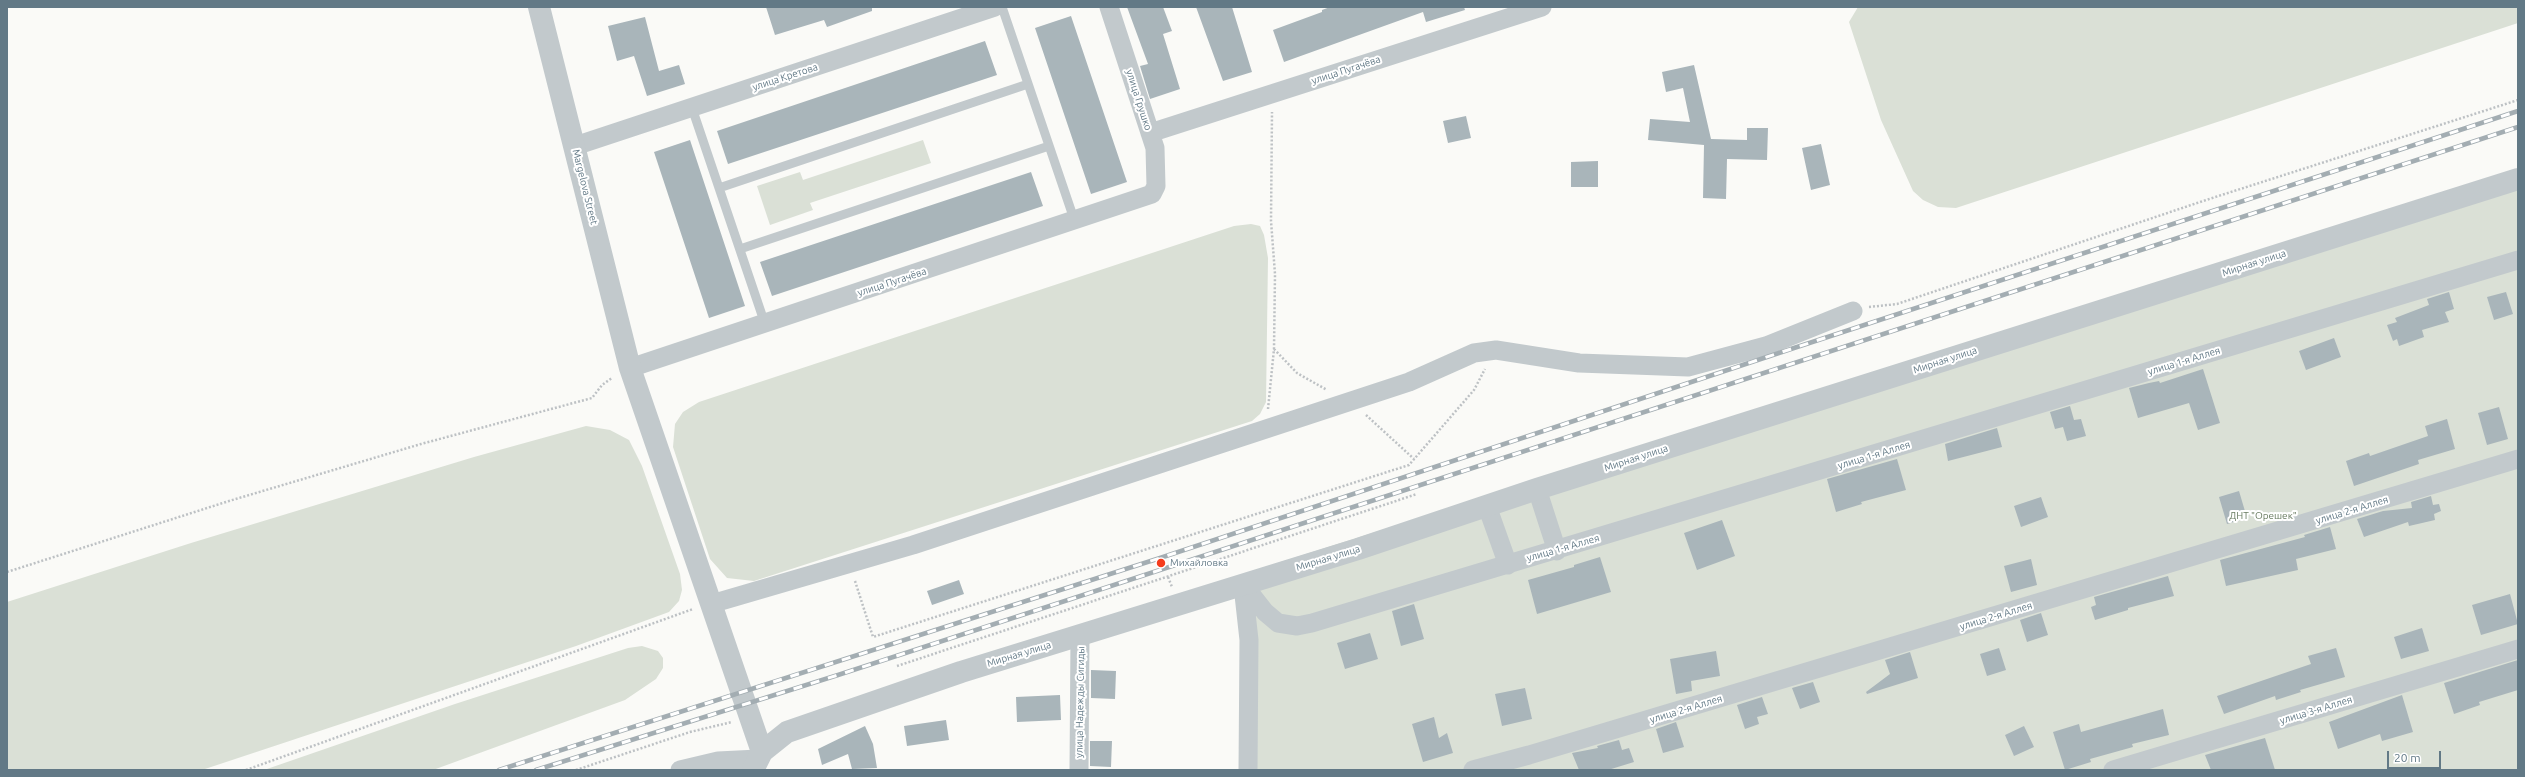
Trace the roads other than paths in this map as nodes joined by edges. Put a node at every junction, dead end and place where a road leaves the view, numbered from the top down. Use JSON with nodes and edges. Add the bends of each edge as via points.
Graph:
{"nodes":[{"id":1,"x":539,"y":7,"type":"edge"},
{"id":2,"x":995,"y":7,"type":"edge"},
{"id":3,"x":1002,"y":7,"type":"edge"},
{"id":4,"x":1109,"y":7,"type":"edge"},
{"id":5,"x":1542,"y":7,"type":"edge"},
{"id":6,"x":1028,"y":84,"type":"junction"},
{"id":7,"x":692,"y":108,"type":"junction"},
{"id":8,"x":1150,"y":133,"type":"junction"},
{"id":9,"x":575,"y":146,"type":"junction"},
{"id":10,"x":1049,"y":146,"type":"junction"},
{"id":11,"x":2518,"y":179,"type":"edge"},
{"id":12,"x":719,"y":188,"type":"junction"},
{"id":13,"x":1152,"y":194,"type":"joint"},
{"id":14,"x":1074,"y":222,"type":"junction"},
{"id":15,"x":740,"y":249,"type":"junction"},
{"id":16,"x":2518,"y":260,"type":"edge"},
{"id":17,"x":1853,"y":311,"type":"road end"},
{"id":18,"x":765,"y":324,"type":"junction"},
{"id":19,"x":630,"y":368,"type":"junction"},
{"id":20,"x":2518,"y":459,"type":"edge"},
{"id":21,"x":1537,"y":489,"type":"junction"},
{"id":22,"x":1487,"y":506,"type":"junction"},
{"id":23,"x":1556,"y":551,"type":"junction"},
{"id":24,"x":1508,"y":565,"type":"junction"},
{"id":25,"x":1243,"y":584,"type":"junction"},
{"id":26,"x":711,"y":604,"type":"junction"},
{"id":27,"x":1080,"y":635,"type":"junction"},
{"id":28,"x":2518,"y":649,"type":"edge"},
{"id":29,"x":758,"y":760,"type":"edge"},
{"id":30,"x":680,"y":770,"type":"edge"},
{"id":31,"x":1079,"y":770,"type":"edge"},
{"id":32,"x":1248,"y":770,"type":"edge"},
{"id":33,"x":1473,"y":770,"type":"edge"},
{"id":34,"x":2113,"y":770,"type":"edge"}],
"edges":[{"from":1,"to":9,"type":"street","name":"Margelova Street"},
{"from":2,"to":7,"type":"street","name":"улица Кретова"},
{"from":3,"to":6,"type":"lane"},
{"from":4,"to":8,"type":"street","name":"улица Грушко"},
{"from":5,"to":8,"type":"street","name":"улица Пугачёва"},
{"from":6,"to":10,"type":"lane"},
{"from":6,"to":12,"type":"lane"},
{"from":7,"to":9,"type":"street","name":"улица Кретова"},
{"from":7,"to":12,"type":"lane"},
{"from":8,"to":13,"type":"street","name":"улица Грушко","via":[[1156,160],[1156,186]]},
{"from":9,"to":19,"type":"street","name":"Margelova Street"},
{"from":10,"to":14,"type":"lane"},
{"from":10,"to":15,"type":"lane"},
{"from":11,"to":21,"type":"street","name":"Мирная улица"},
{"from":12,"to":15,"type":"lane"},
{"from":13,"to":14,"type":"street","name":"улица Пугачёва"},
{"from":14,"to":18,"type":"street","name":"улица Пугачёва"},
{"from":15,"to":18,"type":"lane"},
{"from":16,"to":23,"type":"street","name":"улица 1-я Аллея"},
{"from":17,"to":26,"type":"street","via":[[1766,346],[1688,367],[1579,363],[1496,350],[1474,353],[1409,382],[913,545]]},
{"from":18,"to":19,"type":"street","name":"улица Пугачёва"},
{"from":19,"to":26,"type":"street","name":"Margelova Street"},
{"from":20,"to":33,"type":"street","name":"улица 2-я Аллея","via":[[1568,744]]},
{"from":21,"to":22,"type":"street","name":"Мирная улица"},
{"from":21,"to":23,"type":"street"},
{"from":22,"to":24,"type":"street"},
{"from":22,"to":25,"type":"street","name":"Мирная улица"},
{"from":23,"to":24,"type":"street","name":"улица 1-я Аллея"},
{"from":24,"to":25,"type":"street","name":"улица 1-я Аллея","via":[[1297,626],[1278,623],[1271,618]]},
{"from":25,"to":27,"type":"street","name":"Мирная улица"},
{"from":25,"to":32,"type":"street","via":[[1249,640]]},
{"from":26,"to":29,"type":"street","name":"Margelova Street","via":[[751,717]]},
{"from":27,"to":29,"type":"street","name":"Мирная улица","via":[[960,672],[787,732]]},
{"from":27,"to":31,"type":"street","name":"улица Надежды Сигиды"},
{"from":28,"to":34,"type":"street","name":"улица 3-я Аллея"},
{"from":29,"to":30,"type":"street","via":[[718,761]]}]}
